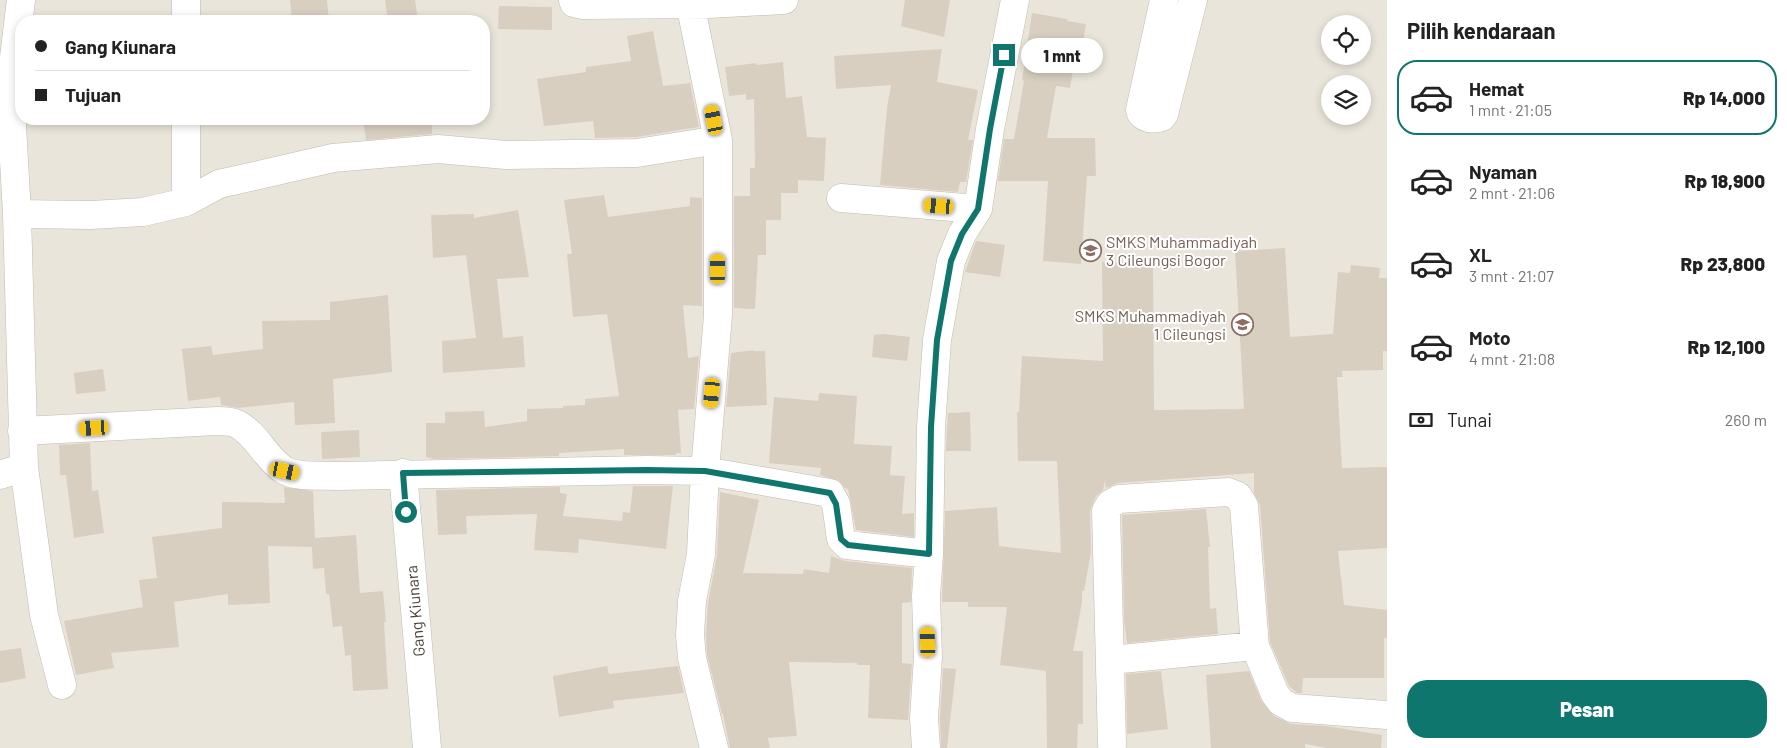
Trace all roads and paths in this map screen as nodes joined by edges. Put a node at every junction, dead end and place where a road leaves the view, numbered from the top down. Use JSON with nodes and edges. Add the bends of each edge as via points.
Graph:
{"nodes":[{"id":1,"x":22,"y":0,"type":"edge"},
{"id":2,"x":186,"y":0,"type":"edge"},
{"id":3,"x":573,"y":0,"type":"edge"},
{"id":4,"x":784,"y":0,"type":"edge"},
{"id":5,"x":1015,"y":0,"type":"edge"},
{"id":6,"x":1164,"y":0,"type":"edge"},
{"id":7,"x":1193,"y":0,"type":"edge"},
{"id":8,"x":690,"y":3,"type":"junction"},
{"id":9,"x":20,"y":15,"type":"edge"},
{"id":10,"x":186,"y":15,"type":"edge"},
{"id":11,"x":15,"y":52,"type":"edge"},
{"id":12,"x":186,"y":125,"type":"edge"},
{"id":13,"x":718,"y":140,"type":"junction"},
{"id":14,"x":841,"y":198,"type":"dead end"},
{"id":15,"x":186,"y":202,"type":"junction"},
{"id":16,"x":978,"y":209,"type":"junction"},
{"id":17,"x":17,"y":214,"type":"junction"},
{"id":18,"x":22,"y":432,"type":"junction"},
{"id":19,"x":12,"y":471,"type":"edge"},
{"id":20,"x":705,"y":471,"type":"junction"},
{"id":21,"x":403,"y":473,"type":"junction"},
{"id":22,"x":929,"y":554,"type":"junction"},
{"id":23,"x":1254,"y":646,"type":"junction"},
{"id":24,"x":1111,"y":660,"type":"junction"},
{"id":25,"x":62,"y":685,"type":"dead end"},
{"id":26,"x":1387,"y":715,"type":"edge"},
{"id":27,"x":1112,"y":745,"type":"dead end"},
{"id":28,"x":427,"y":748,"type":"edge"},
{"id":29,"x":714,"y":748,"type":"edge"},
{"id":30,"x":926,"y":748,"type":"edge"}],
"edges":[{"from":1,"to":9,"type":"street"},
{"from":2,"to":10,"type":"street"},
{"from":3,"to":8,"type":"street","via":[[582,5]]},
{"from":4,"to":8,"type":"street"},
{"from":5,"to":16,"type":"street"},
{"from":6,"to":7,"type":"street","via":[[1140,110],[1143,116],[1156,118],[1164,114]]},
{"from":8,"to":13,"type":"street"},
{"from":11,"to":17,"type":"street","via":[[10,90]]},
{"from":12,"to":15,"type":"street"},
{"from":13,"to":15,"type":"street","via":[[637,152],[506,155],[438,149],[334,158],[219,184]]},
{"from":13,"to":20,"type":"street","via":[[718,315]]},
{"from":14,"to":16,"type":"street"},
{"from":15,"to":17,"type":"street","via":[[143,212]]},
{"from":16,"to":22,"type":"street","via":[[962,234],[951,261],[937,340],[931,427]]},
{"from":17,"to":18,"type":"street"},
{"from":18,"to":19,"type":"street"},
{"from":18,"to":21,"type":"street","via":[[217,421],[236,423],[252,435],[285,471],[338,476]]},
{"from":19,"to":25,"type":"street"},
{"from":20,"to":21,"type":"street"},
{"from":20,"to":22,"type":"street","via":[[830,493],[836,504],[841,539],[848,545]]},
{"from":20,"to":29,"type":"street","via":[[701,554],[692,601],[690,635],[692,658]]},
{"from":21,"to":28,"type":"street","name":"Gang Kiunara"},
{"from":22,"to":30,"type":"street"},
{"from":23,"to":24,"type":"street"},
{"from":23,"to":24,"type":"street","via":[[1244,506],[1238,496],[1228,492],[1119,499],[1106,511]]},
{"from":23,"to":26,"type":"street","via":[[1275,694],[1292,708]]},
{"from":24,"to":27,"type":"street"}]}
